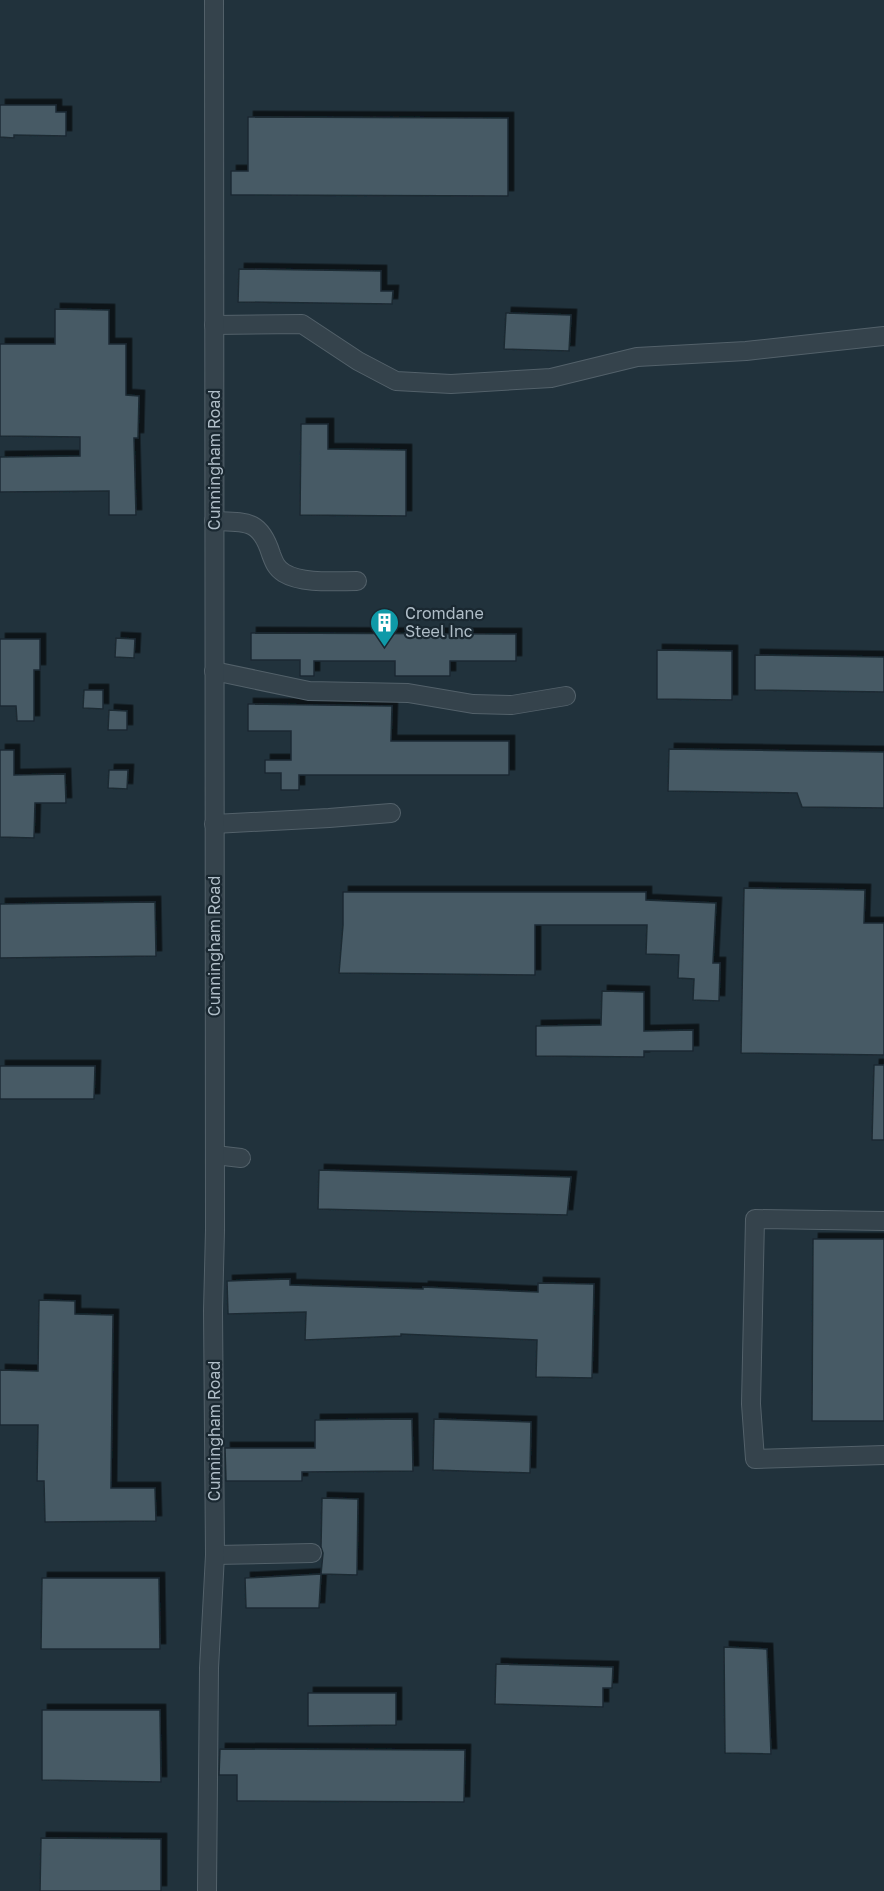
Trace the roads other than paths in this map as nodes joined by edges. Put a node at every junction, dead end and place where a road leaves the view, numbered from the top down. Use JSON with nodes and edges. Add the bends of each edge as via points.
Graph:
{"nodes":[{"id":1,"x":213,"y":0,"type":"edge"},
{"id":2,"x":214,"y":325,"type":"junction"},
{"id":3,"x":884,"y":336,"type":"edge"},
{"id":4,"x":214,"y":521,"type":"junction"},
{"id":5,"x":357,"y":581,"type":"dead end"},
{"id":6,"x":214,"y":671,"type":"junction"},
{"id":7,"x":566,"y":696,"type":"dead end"},
{"id":8,"x":391,"y":813,"type":"dead end"},
{"id":9,"x":214,"y":824,"type":"junction"},
{"id":10,"x":214,"y":1155,"type":"junction"},
{"id":11,"x":241,"y":1158,"type":"dead end"},
{"id":12,"x":884,"y":1221,"type":"edge"},
{"id":13,"x":884,"y":1455,"type":"edge"},
{"id":14,"x":312,"y":1553,"type":"dead end"},
{"id":15,"x":215,"y":1555,"type":"junction"},
{"id":16,"x":207,"y":1891,"type":"edge"}],
"edges":[{"from":1,"to":2,"type":"street","name":"Cunningham Road"},
{"from":2,"to":3,"type":"street","via":[[302,324],[396,381],[451,384],[551,378],[638,357],[746,351]]},
{"from":2,"to":4,"type":"street","name":"Cunningham Road"},
{"from":4,"to":5,"type":"street","via":[[251,524],[261,532],[275,566],[294,578]]},
{"from":4,"to":6,"type":"street","name":"Cunningham Road"},
{"from":6,"to":7,"type":"street","via":[[309,691],[408,693],[473,704],[512,705]]},
{"from":6,"to":9,"type":"street","name":"Cunningham Road"},
{"from":8,"to":9,"type":"street"},
{"from":9,"to":10,"type":"street","name":"Cunningham Road"},
{"from":10,"to":11,"type":"street"},
{"from":10,"to":15,"type":"street","name":"Cunningham Road"},
{"from":12,"to":13,"type":"street","via":[[755,1219],[751,1404],[755,1459]]},
{"from":14,"to":15,"type":"street"},
{"from":15,"to":16,"type":"street","name":"Cunningham Road","via":[[209,1668]]}]}
